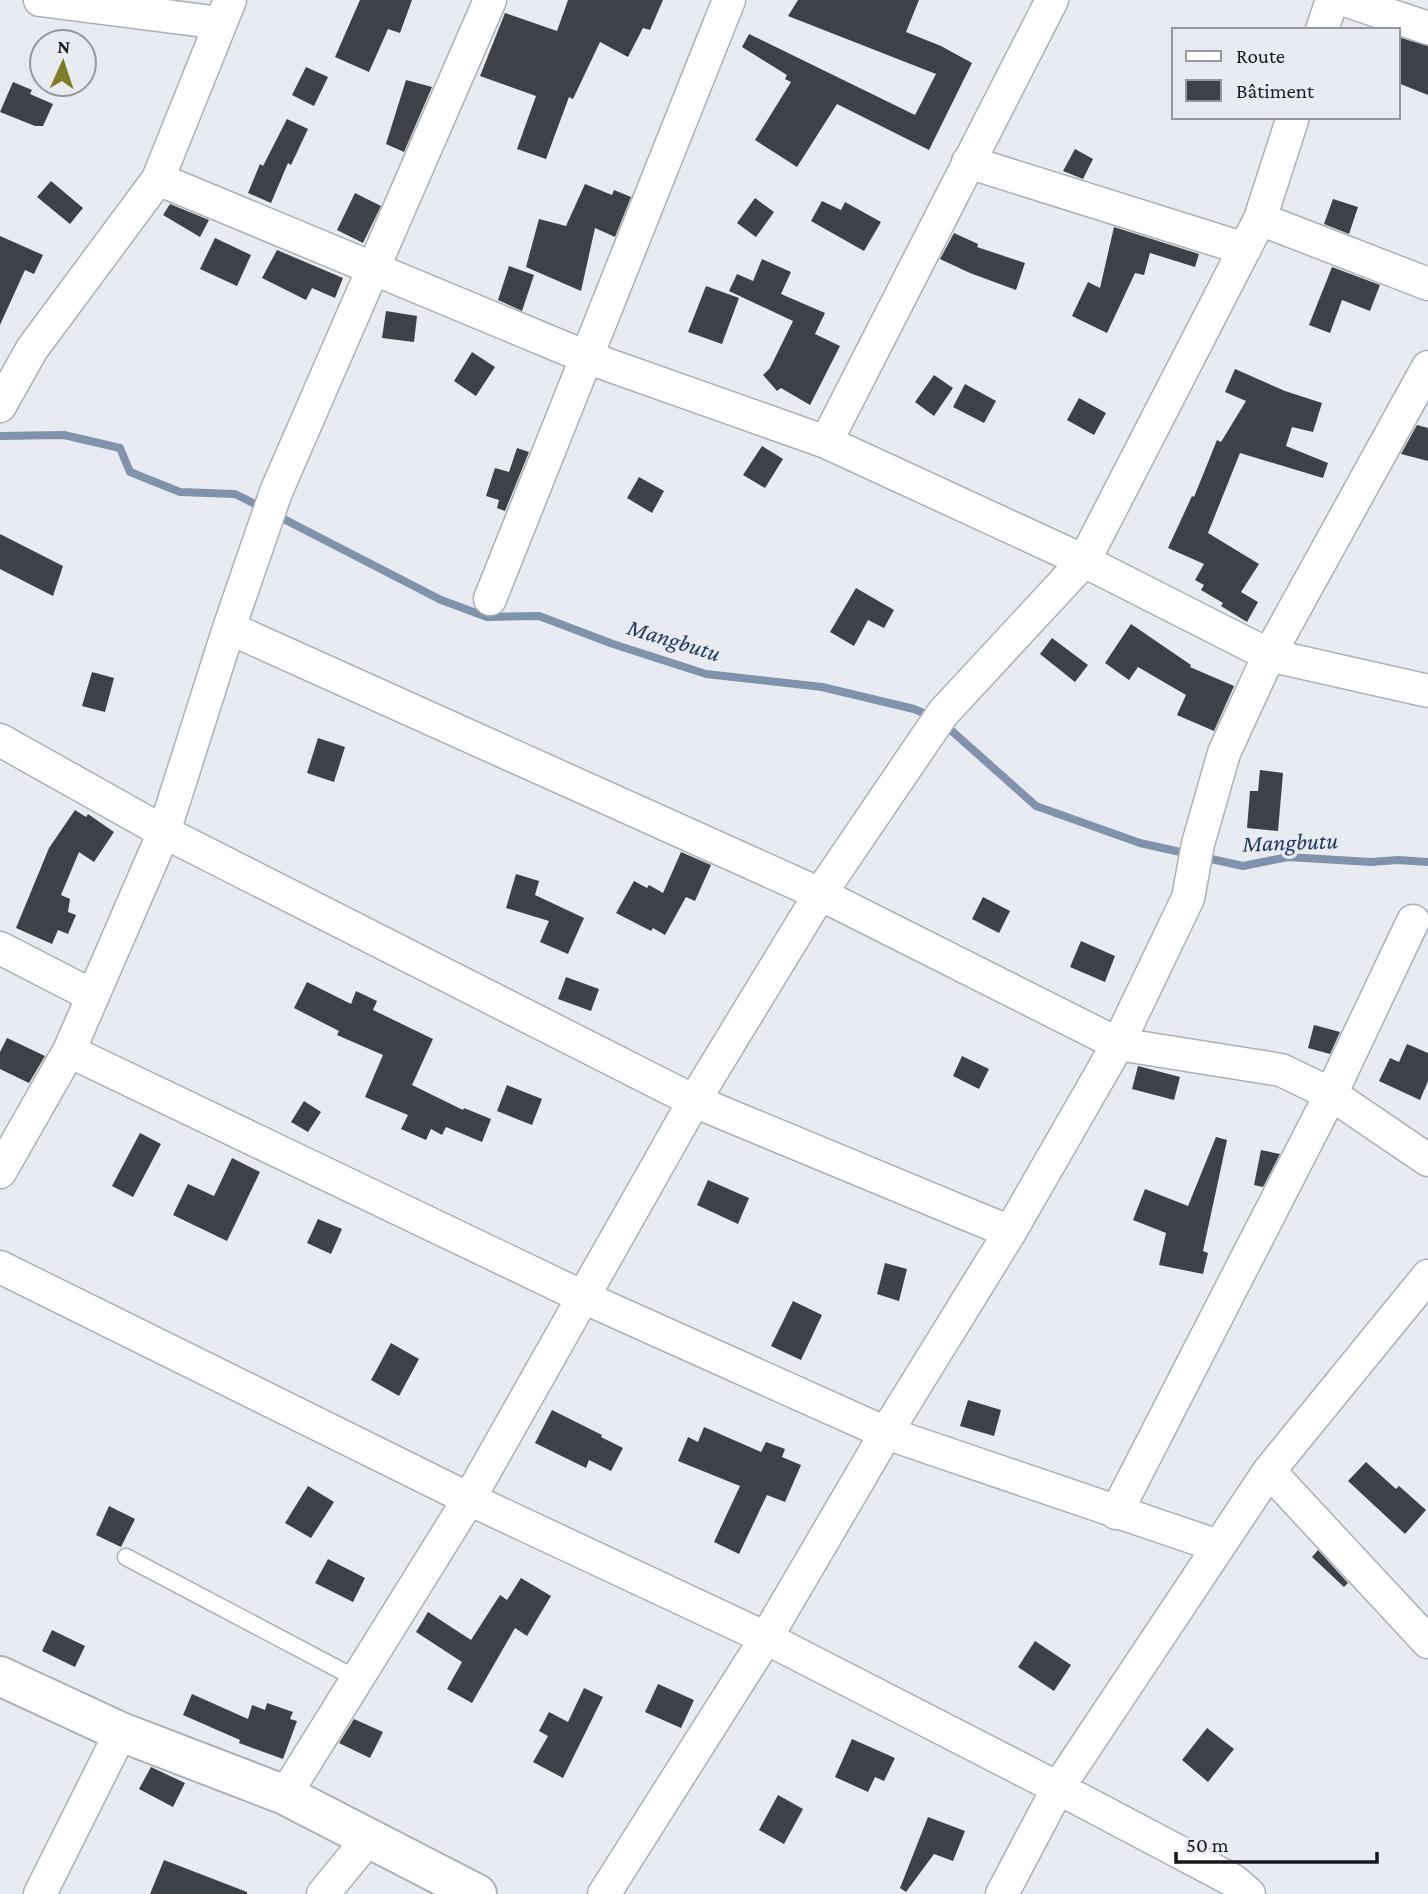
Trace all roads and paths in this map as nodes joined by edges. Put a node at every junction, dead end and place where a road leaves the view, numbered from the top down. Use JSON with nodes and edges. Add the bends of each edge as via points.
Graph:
{"nodes":[{"id":1,"x":40,"y":0,"type":"edge"},
{"id":2,"x":490,"y":0,"type":"edge"},
{"id":3,"x":729,"y":0,"type":"edge"},
{"id":4,"x":1052,"y":0,"type":"edge"},
{"id":5,"x":1332,"y":0,"type":"edge"},
{"id":6,"x":1345,"y":0,"type":"edge"},
{"id":7,"x":225,"y":12,"type":"edge"},
{"id":8,"x":1323,"y":28,"type":"edge"},
{"id":9,"x":1428,"y":28,"type":"edge"},
{"id":10,"x":1292,"y":119,"type":"edge"},
{"id":11,"x":968,"y":162,"type":"junction"},
{"id":12,"x":158,"y":179,"type":"junction"},
{"id":13,"x":1260,"y":219,"type":"junction"},
{"id":14,"x":1245,"y":249,"type":"junction"},
{"id":15,"x":374,"y":270,"type":"junction"},
{"id":16,"x":1428,"y":284,"type":"edge"},
{"id":17,"x":586,"y":357,"type":"junction"},
{"id":18,"x":1428,"y":367,"type":"edge"},
{"id":19,"x":0,"y":406,"type":"edge"},
{"id":20,"x":826,"y":442,"type":"junction"},
{"id":21,"x":1084,"y":561,"type":"junction"},
{"id":22,"x":490,"y":599,"type":"dead end"},
{"id":23,"x":229,"y":628,"type":"junction"},
{"id":24,"x":1269,"y":655,"type":"junction"},
{"id":25,"x":1428,"y":691,"type":"edge"},
{"id":26,"x":0,"y":740,"type":"edge"},
{"id":27,"x":164,"y":832,"type":"junction"},
{"id":28,"x":820,"y":894,"type":"junction"},
{"id":29,"x":1413,"y":921,"type":"dead end"},
{"id":30,"x":0,"y":947,"type":"edge"},
{"id":31,"x":93,"y":996,"type":"junction"},
{"id":32,"x":1118,"y":1044,"type":"junction"},
{"id":33,"x":69,"y":1051,"type":"junction"},
{"id":34,"x":1331,"y":1094,"type":"junction"},
{"id":35,"x":694,"y":1101,"type":"junction"},
{"id":36,"x":1428,"y":1160,"type":"edge"},
{"id":37,"x":0,"y":1172,"type":"edge"},
{"id":38,"x":1010,"y":1231,"type":"junction"},
{"id":39,"x":0,"y":1267,"type":"edge"},
{"id":40,"x":1428,"y":1276,"type":"edge"},
{"id":41,"x":583,"y":1297,"type":"junction"},
{"id":42,"x":886,"y":1433,"type":"junction"},
{"id":43,"x":1269,"y":1471,"type":"junction"},
{"id":44,"x":469,"y":1499,"type":"junction"},
{"id":45,"x":1116,"y":1513,"type":"junction"},
{"id":46,"x":1218,"y":1546,"type":"junction"},
{"id":47,"x":126,"y":1557,"type":"dead end"},
{"id":48,"x":766,"y":1639,"type":"junction"},
{"id":49,"x":1428,"y":1642,"type":"edge"},
{"id":50,"x":0,"y":1676,"type":"edge"},
{"id":51,"x":357,"y":1679,"type":"junction"},
{"id":52,"x":121,"y":1732,"type":"junction"},
{"id":53,"x":1058,"y":1788,"type":"junction"},
{"id":54,"x":285,"y":1795,"type":"junction"},
{"id":55,"x":369,"y":1838,"type":"junction"},
{"id":56,"x":40,"y":1894,"type":"edge"},
{"id":57,"x":323,"y":1894,"type":"edge"},
{"id":58,"x":477,"y":1894,"type":"edge"},
{"id":59,"x":604,"y":1894,"type":"edge"},
{"id":60,"x":1002,"y":1894,"type":"edge"},
{"id":61,"x":1249,"y":1894,"type":"edge"}],
"edges":[{"from":1,"to":7,"type":"street"},
{"from":2,"to":15,"type":"street"},
{"from":3,"to":17,"type":"street"},
{"from":4,"to":11,"type":"street"},
{"from":5,"to":8,"type":"street"},
{"from":6,"to":9,"type":"street"},
{"from":7,"to":12,"type":"street"},
{"from":10,"to":13,"type":"street"},
{"from":11,"to":14,"type":"street"},
{"from":11,"to":20,"type":"street"},
{"from":12,"to":15,"type":"street"},
{"from":12,"to":19,"type":"street","via":[[32,349]]},
{"from":13,"to":14,"type":"street"},
{"from":13,"to":16,"type":"street"},
{"from":14,"to":21,"type":"street"},
{"from":15,"to":17,"type":"street"},
{"from":15,"to":23,"type":"street","via":[[276,492]]},
{"from":17,"to":20,"type":"street"},
{"from":17,"to":22,"type":"street"},
{"from":18,"to":24,"type":"street"},
{"from":20,"to":21,"type":"street"},
{"from":21,"to":24,"type":"street"},
{"from":21,"to":28,"type":"street","via":[[943,713]]},
{"from":23,"to":27,"type":"street"},
{"from":23,"to":28,"type":"street"},
{"from":24,"to":25,"type":"street"},
{"from":24,"to":32,"type":"street","via":[[1224,752],[1188,898]]},
{"from":26,"to":27,"type":"street"},
{"from":27,"to":31,"type":"street"},
{"from":27,"to":35,"type":"street"},
{"from":28,"to":32,"type":"street"},
{"from":28,"to":35,"type":"street"},
{"from":29,"to":34,"type":"street"},
{"from":30,"to":31,"type":"street"},
{"from":31,"to":33,"type":"street"},
{"from":32,"to":34,"type":"street","via":[[1282,1070]]},
{"from":32,"to":38,"type":"street"},
{"from":33,"to":37,"type":"street"},
{"from":33,"to":41,"type":"street"},
{"from":34,"to":36,"type":"street"},
{"from":34,"to":45,"type":"street"},
{"from":35,"to":38,"type":"street"},
{"from":35,"to":41,"type":"street"},
{"from":38,"to":42,"type":"street"},
{"from":39,"to":44,"type":"street"},
{"from":40,"to":43,"type":"street"},
{"from":41,"to":42,"type":"street"},
{"from":41,"to":44,"type":"street"},
{"from":42,"to":45,"type":"street"},
{"from":42,"to":48,"type":"street"},
{"from":43,"to":46,"type":"street"},
{"from":43,"to":49,"type":"street"},
{"from":44,"to":48,"type":"street"},
{"from":44,"to":51,"type":"street"},
{"from":45,"to":46,"type":"street"},
{"from":46,"to":53,"type":"street"},
{"from":47,"to":51,"type":"lane"},
{"from":48,"to":53,"type":"street"},
{"from":48,"to":59,"type":"street"},
{"from":50,"to":52,"type":"street"},
{"from":51,"to":54,"type":"street"},
{"from":52,"to":54,"type":"street"},
{"from":52,"to":56,"type":"street"},
{"from":53,"to":60,"type":"street"},
{"from":53,"to":61,"type":"street","via":[[1234,1881]]},
{"from":54,"to":55,"type":"street"},
{"from":55,"to":57,"type":"street"},
{"from":55,"to":58,"type":"street"}]}
